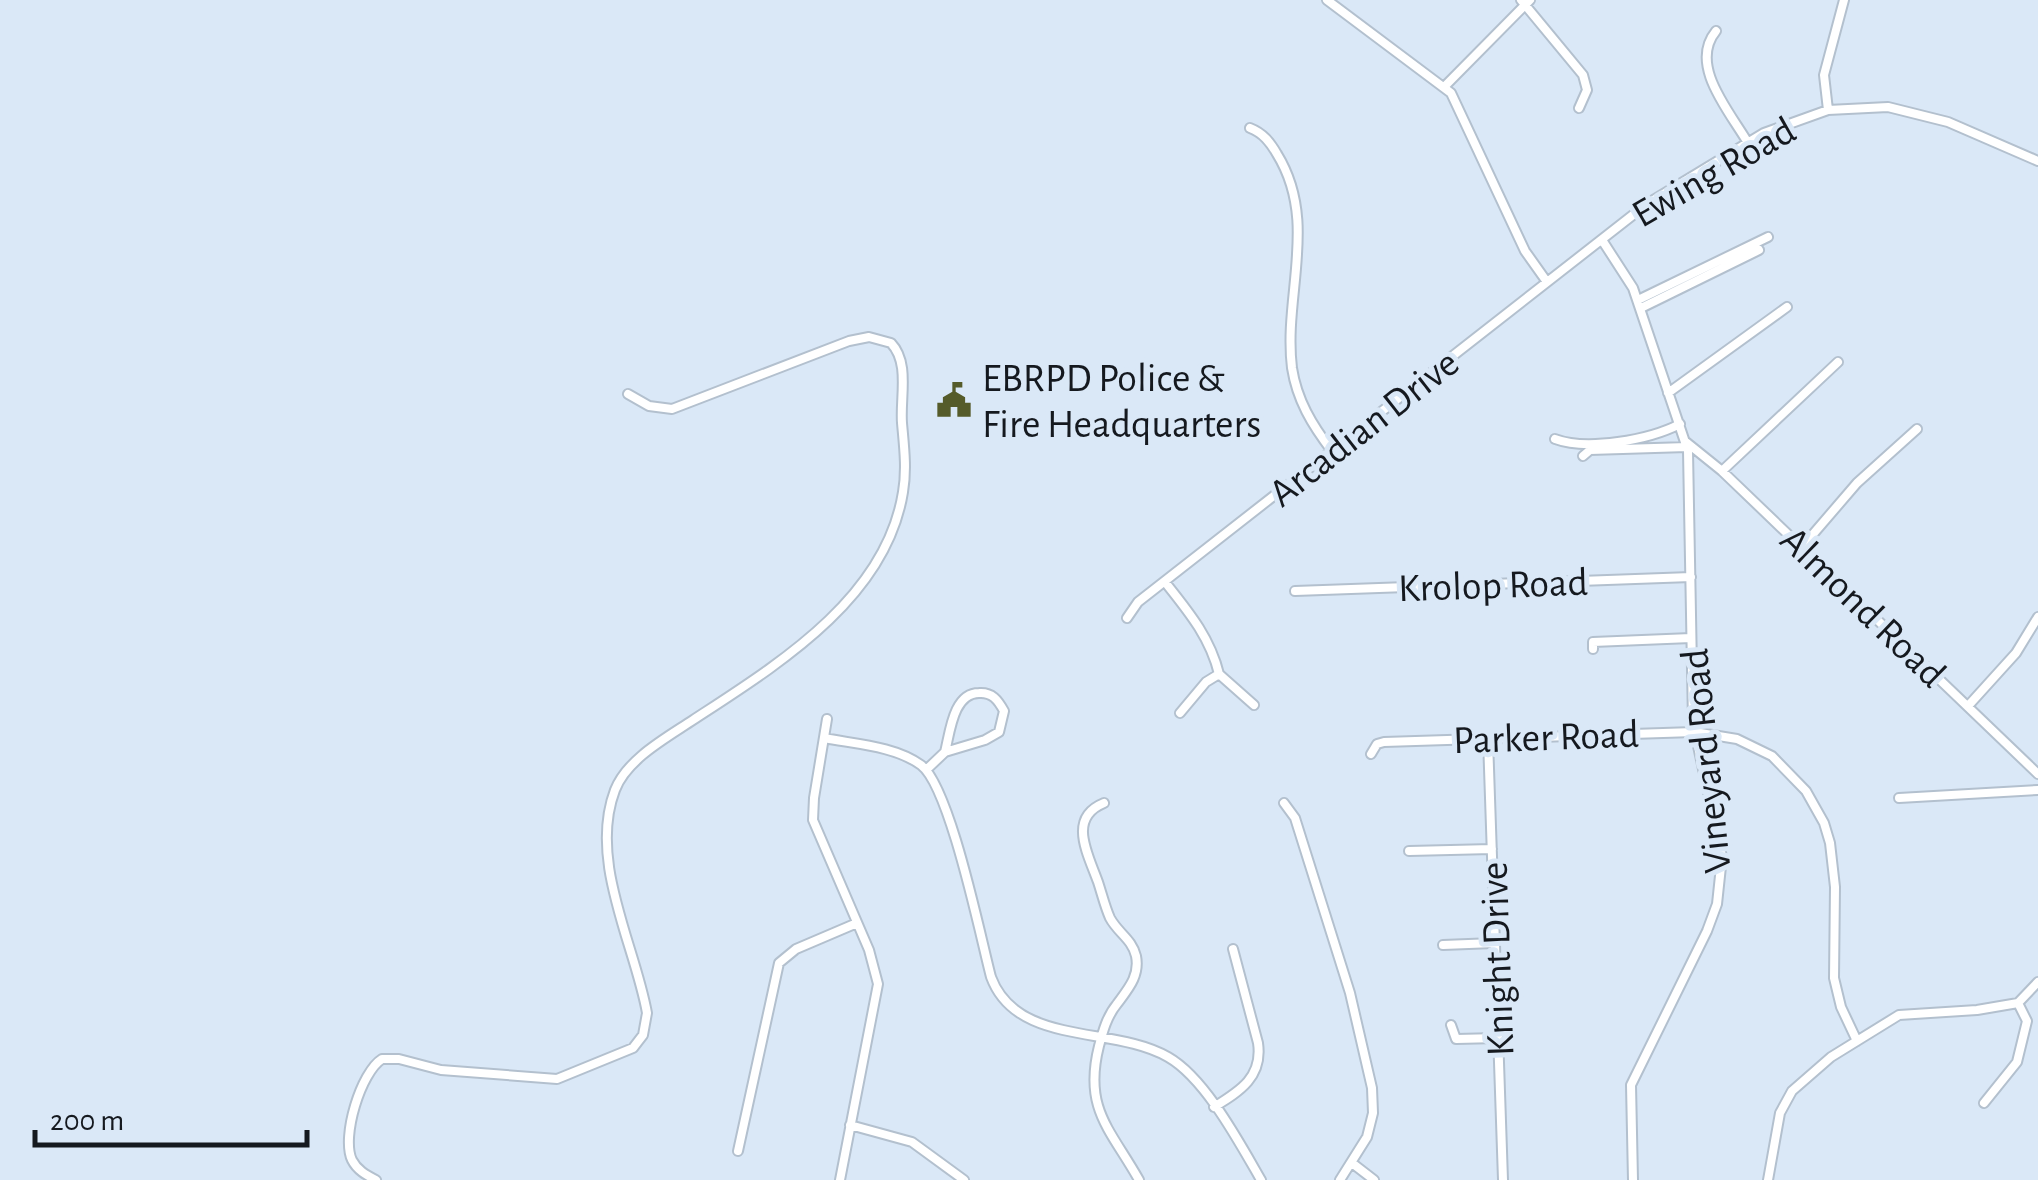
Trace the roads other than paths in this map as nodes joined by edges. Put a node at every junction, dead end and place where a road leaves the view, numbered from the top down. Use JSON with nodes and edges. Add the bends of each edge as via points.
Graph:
{"nodes":[{"id":1,"x":1327,"y":0,"type":"edge"},
{"id":2,"x":1844,"y":0,"type":"edge"},
{"id":3,"x":1525,"y":1,"type":"edge"},
{"id":4,"x":1716,"y":31,"type":"dead end"},
{"id":5,"x":1445,"y":86,"type":"junction"},
{"id":6,"x":1580,"y":108,"type":"dead end"},
{"id":7,"x":1828,"y":110,"type":"junction"},
{"id":8,"x":1250,"y":128,"type":"dead end"},
{"id":9,"x":1748,"y":142,"type":"junction"},
{"id":10,"x":2038,"y":161,"type":"edge"},
{"id":11,"x":1768,"y":237,"type":"dead end"},
{"id":12,"x":1602,"y":240,"type":"junction"},
{"id":13,"x":1759,"y":250,"type":"dead end"},
{"id":14,"x":1547,"y":282,"type":"junction"},
{"id":15,"x":1640,"y":304,"type":"junction"},
{"id":16,"x":1787,"y":306,"type":"dead end"},
{"id":17,"x":1838,"y":362,"type":"dead end"},
{"id":18,"x":1668,"y":393,"type":"junction"},
{"id":19,"x":628,"y":394,"type":"dead end"},
{"id":20,"x":1680,"y":424,"type":"junction"},
{"id":21,"x":1917,"y":429,"type":"dead end"},
{"id":22,"x":1554,"y":439,"type":"dead end"},
{"id":23,"x":1687,"y":444,"type":"junction"},
{"id":24,"x":1332,"y":450,"type":"junction"},
{"id":25,"x":1583,"y":456,"type":"dead end"},
{"id":26,"x":1722,"y":471,"type":"junction"},
{"id":27,"x":1802,"y":547,"type":"junction"},
{"id":28,"x":1691,"y":577,"type":"junction"},
{"id":29,"x":1165,"y":582,"type":"junction"},
{"id":30,"x":1295,"y":591,"type":"dead end"},
{"id":31,"x":2038,"y":616,"type":"edge"},
{"id":32,"x":1126,"y":618,"type":"dead end"},
{"id":33,"x":1692,"y":638,"type":"junction"},
{"id":34,"x":1593,"y":649,"type":"dead end"},
{"id":35,"x":1219,"y":674,"type":"junction"},
{"id":36,"x":1254,"y":706,"type":"dead end"},
{"id":37,"x":1968,"y":706,"type":"junction"},
{"id":38,"x":1180,"y":713,"type":"dead end"},
{"id":39,"x":827,"y":719,"type":"dead end"},
{"id":40,"x":1694,"y":732,"type":"junction"},
{"id":41,"x":824,"y":738,"type":"junction"},
{"id":42,"x":1488,"y":738,"type":"junction"},
{"id":43,"x":945,"y":752,"type":"junction"},
{"id":44,"x":1371,"y":754,"type":"dead end"},
{"id":45,"x":926,"y":770,"type":"junction"},
{"id":46,"x":2038,"y":774,"type":"edge"},
{"id":47,"x":2038,"y":790,"type":"edge"},
{"id":48,"x":1899,"y":798,"type":"dead end"},
{"id":49,"x":1104,"y":803,"type":"dead end"},
{"id":50,"x":1284,"y":803,"type":"dead end"},
{"id":51,"x":1492,"y":849,"type":"junction"},
{"id":52,"x":1409,"y":851,"type":"dead end"},
{"id":53,"x":856,"y":923,"type":"junction"},
{"id":54,"x":1494,"y":944,"type":"junction"},
{"id":55,"x":1443,"y":945,"type":"dead end"},
{"id":56,"x":1233,"y":948,"type":"dead end"},
{"id":57,"x":2038,"y":982,"type":"edge"},
{"id":58,"x":2018,"y":1003,"type":"junction"},
{"id":59,"x":1451,"y":1025,"type":"dead end"},
{"id":60,"x":1102,"y":1037,"type":"junction"},
{"id":61,"x":1498,"y":1038,"type":"junction"},
{"id":62,"x":1857,"y":1041,"type":"junction"},
{"id":63,"x":1984,"y":1104,"type":"dead end"},
{"id":64,"x":1214,"y":1107,"type":"junction"},
{"id":65,"x":850,"y":1125,"type":"junction"},
{"id":66,"x":738,"y":1152,"type":"dead end"},
{"id":67,"x":1352,"y":1163,"type":"junction"},
{"id":68,"x":376,"y":1180,"type":"edge"},
{"id":69,"x":840,"y":1180,"type":"edge"},
{"id":70,"x":964,"y":1180,"type":"edge"},
{"id":71,"x":1139,"y":1180,"type":"edge"},
{"id":72,"x":1261,"y":1180,"type":"edge"},
{"id":73,"x":1340,"y":1180,"type":"edge"},
{"id":74,"x":1374,"y":1180,"type":"edge"},
{"id":75,"x":1503,"y":1180,"type":"edge"},
{"id":76,"x":1634,"y":1180,"type":"edge"},
{"id":77,"x":1768,"y":1180,"type":"edge"}],
"edges":[{"from":1,"to":5,"type":"street"},
{"from":2,"to":7,"type":"street","via":[[1824,74]]},
{"from":3,"to":5,"type":"street"},
{"from":3,"to":6,"type":"street","via":[[1583,75],[1587,90]]},
{"from":4,"to":9,"type":"street","via":[[1705,63]]},
{"from":5,"to":14,"type":"street","via":[[1525,251]]},
{"from":7,"to":9,"type":"street","name":"Ewing Road"},
{"from":7,"to":10,"type":"street","name":"Ewing Road","via":[[1888,107],[1933,117]]},
{"from":8,"to":24,"type":"street","via":[[1271,146],[1294,192],[1299,227],[1293,371],[1307,416]]},
{"from":9,"to":12,"type":"street","name":"Ewing Road","via":[[1666,191]]},
{"from":11,"to":15,"type":"street"},
{"from":12,"to":14,"type":"street","name":"Arcadian Drive"},
{"from":12,"to":15,"type":"street","name":"Ewing Road"},
{"from":13,"to":15,"type":"street"},
{"from":14,"to":24,"type":"street","name":"Arcadian Drive"},
{"from":15,"to":18,"type":"street","name":"Ewing Road"},
{"from":16,"to":18,"type":"street"},
{"from":17,"to":26,"type":"street"},
{"from":18,"to":20,"type":"street","name":"Ewing Road"},
{"from":19,"to":68,"type":"street","via":[[672,409],[849,341],[891,343],[902,360],[905,466],[894,526],[869,574],[832,616],[752,682],[651,749],[617,785],[609,814],[610,855],[618,913],[647,1014],[638,1042],[548,1080],[382,1059],[364,1078],[348,1142],[355,1166]]},
{"from":20,"to":22,"type":"street","via":[[1626,440]]},
{"from":20,"to":23,"type":"street","name":"Ewing Road"},
{"from":21,"to":27,"type":"street"},
{"from":23,"to":25,"type":"street","via":[[1590,450]]},
{"from":23,"to":26,"type":"street","name":"Almond Road"},
{"from":23,"to":28,"type":"street","name":"Vineyard Road"},
{"from":24,"to":29,"type":"street","name":"Arcadian Drive"},
{"from":26,"to":27,"type":"street","name":"Almond Road"},
{"from":27,"to":37,"type":"street","name":"Almond Road"},
{"from":28,"to":30,"type":"street","name":"Krolop Road"},
{"from":28,"to":33,"type":"street","name":"Vineyard Road"},
{"from":29,"to":32,"type":"street","name":"Arcadian Drive"},
{"from":29,"to":35,"type":"street","via":[[1211,647]]},
{"from":31,"to":37,"type":"street","via":[[2016,653]]},
{"from":33,"to":34,"type":"street","via":[[1593,642]]},
{"from":33,"to":40,"type":"street","name":"Vineyard Road"},
{"from":35,"to":36,"type":"street"},
{"from":35,"to":38,"type":"street"},
{"from":37,"to":46,"type":"street","name":"Almond Road"},
{"from":39,"to":41,"type":"street"},
{"from":40,"to":42,"type":"street","name":"Parker Road"},
{"from":40,"to":62,"type":"street","name":"Parker Road","via":[[1760,748],[1795,777],[1816,806],[1834,864],[1834,978]]},
{"from":40,"to":76,"type":"street","name":"Vineyard Road","via":[[1722,857],[1717,904],[1631,1085]]},
{"from":41,"to":45,"type":"street","via":[[894,752]]},
{"from":41,"to":53,"type":"street","via":[[813,820]]},
{"from":42,"to":44,"type":"street","name":"Parker Road","via":[[1384,742]]},
{"from":42,"to":51,"type":"street","name":"Knight Drive"},
{"from":43,"to":43,"type":"street","via":[[965,697],[981,692],[996,699],[1004,710],[999,732]]},
{"from":43,"to":45,"type":"street"},
{"from":45,"to":60,"type":"street","via":[[945,803],[997,990],[1026,1018]]},
{"from":47,"to":48,"type":"street"},
{"from":49,"to":60,"type":"street","via":[[1088,814],[1082,837],[1110,919],[1131,943],[1137,964]]},
{"from":50,"to":67,"type":"street","via":[[1295,818],[1371,1077],[1370,1126]]},
{"from":51,"to":52,"type":"street"},
{"from":51,"to":54,"type":"street","name":"Knight Drive"},
{"from":53,"to":65,"type":"street","via":[[874,966],[877,995]]},
{"from":53,"to":66,"type":"street","via":[[796,948],[779,963]]},
{"from":54,"to":55,"type":"street"},
{"from":54,"to":61,"type":"street","name":"Knight Drive"},
{"from":56,"to":64,"type":"street","via":[[1259,1058],[1248,1082]]},
{"from":57,"to":58,"type":"street"},
{"from":58,"to":62,"type":"street","via":[[1899,1015]]},
{"from":58,"to":63,"type":"street","via":[[2028,1021],[2017,1062]]},
{"from":59,"to":61,"type":"street","via":[[1456,1039]]},
{"from":60,"to":64,"type":"street","via":[[1167,1056]]},
{"from":60,"to":71,"type":"street","via":[[1096,1106]]},
{"from":61,"to":75,"type":"street","name":"Knight Drive"},
{"from":62,"to":77,"type":"street","via":[[1792,1091],[1780,1113]]},
{"from":64,"to":72,"type":"street"},
{"from":65,"to":69,"type":"street"},
{"from":65,"to":70,"type":"street","via":[[912,1142]]},
{"from":67,"to":73,"type":"street"},
{"from":67,"to":74,"type":"street"}]}
